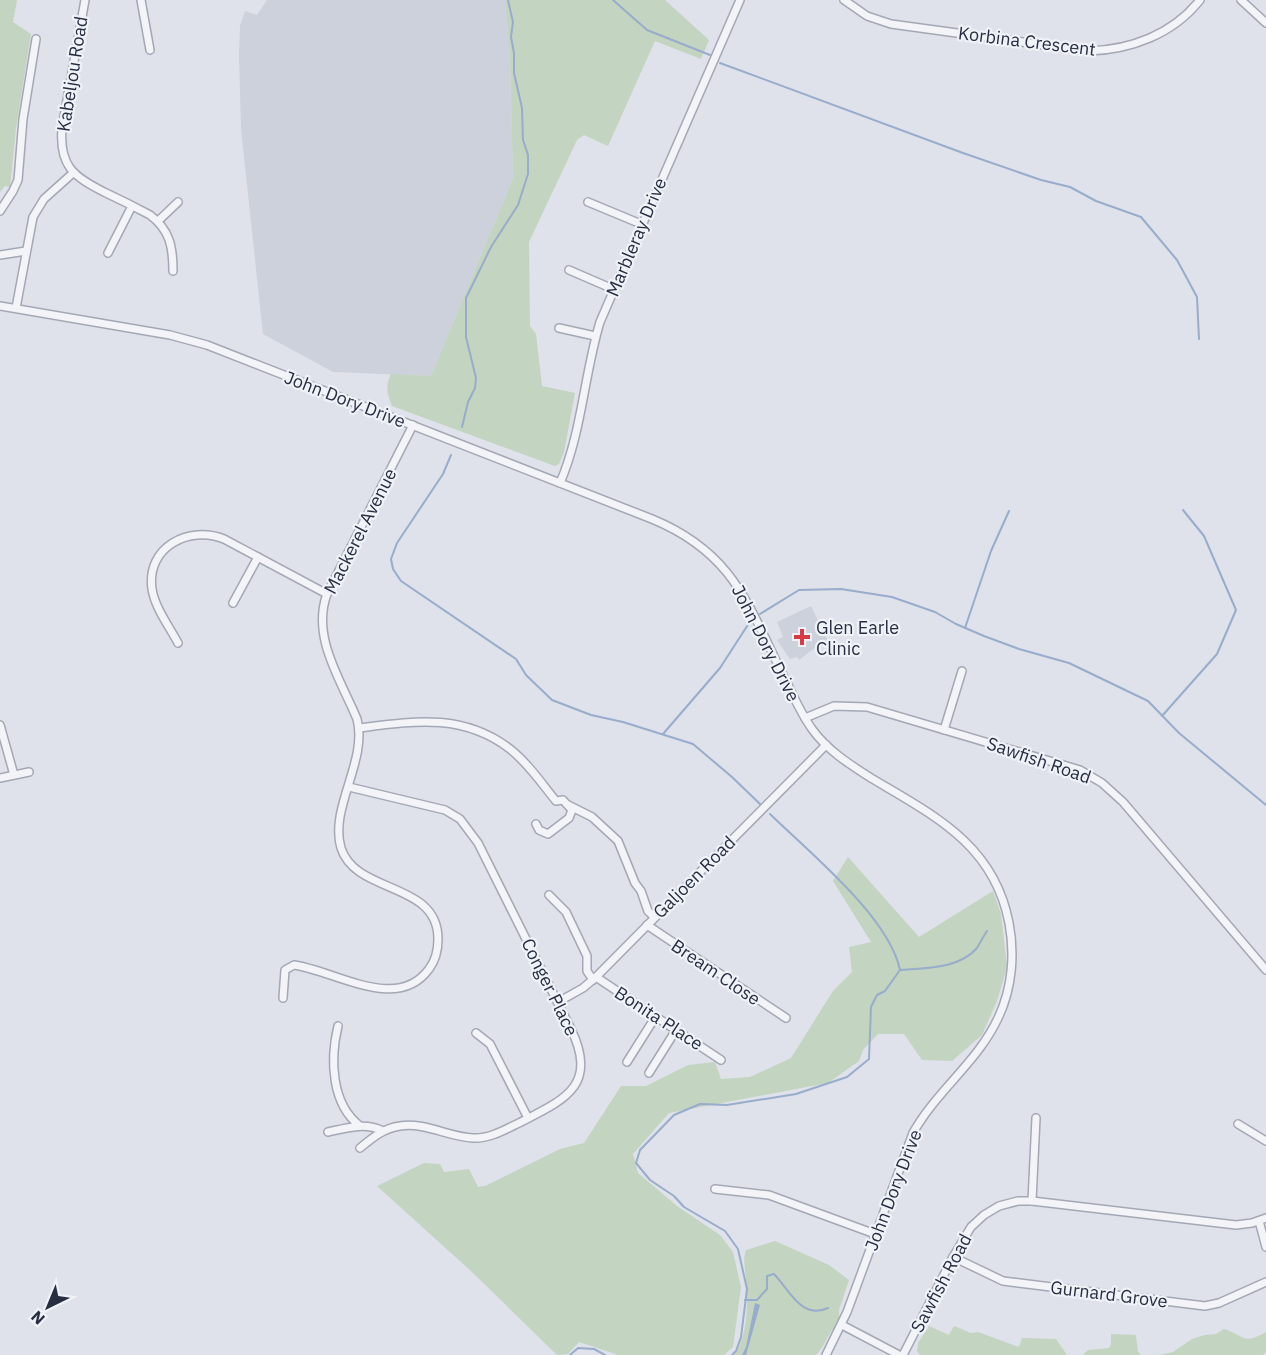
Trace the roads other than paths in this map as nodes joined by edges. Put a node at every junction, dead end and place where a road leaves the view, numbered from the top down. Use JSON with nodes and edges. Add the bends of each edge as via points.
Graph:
{"nodes":[{"id":1,"x":85,"y":0,"type":"edge"},
{"id":2,"x":141,"y":0,"type":"edge"},
{"id":3,"x":740,"y":0,"type":"edge"},
{"id":4,"x":844,"y":0,"type":"edge"},
{"id":5,"x":1200,"y":0,"type":"edge"},
{"id":6,"x":1241,"y":0,"type":"edge"},
{"id":7,"x":1266,"y":23,"type":"edge"},
{"id":8,"x":36,"y":39,"type":"dead end"},
{"id":9,"x":150,"y":50,"type":"dead end"},
{"id":10,"x":73,"y":173,"type":"junction"},
{"id":11,"x":178,"y":201,"type":"dead end"},
{"id":12,"x":588,"y":202,"type":"dead end"},
{"id":13,"x":132,"y":206,"type":"junction"},
{"id":14,"x":0,"y":211,"type":"edge"},
{"id":15,"x":158,"y":221,"type":"junction"},
{"id":16,"x":641,"y":224,"type":"junction"},
{"id":17,"x":26,"y":251,"type":"junction"},
{"id":18,"x":108,"y":253,"type":"dead end"},
{"id":19,"x":0,"y":255,"type":"edge"},
{"id":20,"x":569,"y":270,"type":"dead end"},
{"id":21,"x":173,"y":271,"type":"dead end"},
{"id":22,"x":613,"y":289,"type":"junction"},
{"id":23,"x":0,"y":306,"type":"edge"},
{"id":24,"x":16,"y":308,"type":"junction"},
{"id":25,"x":559,"y":328,"type":"dead end"},
{"id":26,"x":595,"y":336,"type":"junction"},
{"id":27,"x":413,"y":425,"type":"junction"},
{"id":28,"x":560,"y":483,"type":"junction"},
{"id":29,"x":258,"y":557,"type":"junction"},
{"id":30,"x":327,"y":594,"type":"junction"},
{"id":31,"x":233,"y":603,"type":"dead end"},
{"id":32,"x":178,"y":643,"type":"dead end"},
{"id":33,"x":962,"y":671,"type":"dead end"},
{"id":34,"x":805,"y":718,"type":"junction"},
{"id":35,"x":0,"y":725,"type":"edge"},
{"id":36,"x":359,"y":728,"type":"junction"},
{"id":37,"x":944,"y":730,"type":"junction"},
{"id":38,"x":826,"y":745,"type":"junction"},
{"id":39,"x":29,"y":772,"type":"dead end"},
{"id":40,"x":14,"y":775,"type":"junction"},
{"id":41,"x":0,"y":778,"type":"edge"},
{"id":42,"x":349,"y":787,"type":"junction"},
{"id":43,"x":568,"y":805,"type":"junction"},
{"id":44,"x":536,"y":824,"type":"dead end"},
{"id":45,"x":549,"y":895,"type":"dead end"},
{"id":46,"x":654,"y":917,"type":"junction"},
{"id":47,"x":646,"y":925,"type":"junction"},
{"id":48,"x":1266,"y":970,"type":"edge"},
{"id":49,"x":594,"y":978,"type":"junction"},
{"id":50,"x":283,"y":998,"type":"dead end"},
{"id":51,"x":558,"y":1002,"type":"junction"},
{"id":52,"x":656,"y":1016,"type":"junction"},
{"id":53,"x":786,"y":1018,"type":"dead end"},
{"id":54,"x":338,"y":1026,"type":"dead end"},
{"id":55,"x":676,"y":1030,"type":"junction"},
{"id":56,"x":476,"y":1033,"type":"dead end"},
{"id":57,"x":722,"y":1060,"type":"dead end"},
{"id":58,"x":627,"y":1062,"type":"dead end"},
{"id":59,"x":649,"y":1072,"type":"dead end"},
{"id":60,"x":528,"y":1118,"type":"junction"},
{"id":61,"x":1036,"y":1118,"type":"dead end"},
{"id":62,"x":1238,"y":1124,"type":"dead end"},
{"id":63,"x":360,"y":1126,"type":"junction"},
{"id":64,"x":328,"y":1131,"type":"dead end"},
{"id":65,"x":383,"y":1131,"type":"junction"},
{"id":66,"x":1266,"y":1141,"type":"edge"},
{"id":67,"x":360,"y":1148,"type":"dead end"},
{"id":68,"x":715,"y":1189,"type":"dead end"},
{"id":69,"x":1032,"y":1201,"type":"junction"},
{"id":70,"x":1262,"y":1220,"type":"edge"},
{"id":71,"x":875,"y":1234,"type":"junction"},
{"id":72,"x":1266,"y":1247,"type":"edge"},
{"id":73,"x":953,"y":1257,"type":"junction"},
{"id":74,"x":1266,"y":1282,"type":"edge"},
{"id":75,"x":842,"y":1325,"type":"junction"},
{"id":76,"x":826,"y":1355,"type":"edge"},
{"id":77,"x":901,"y":1355,"type":"edge"}],
"edges":[{"from":1,"to":10,"type":"street","name":"Kabeljou Road","via":[[61,141]]},
{"from":2,"to":9,"type":"street"},
{"from":3,"to":16,"type":"street","name":"Marbleray Drive"},
{"from":4,"to":5,"type":"street","name":"Korbina Crescent","via":[[867,16],[891,24],[1088,51],[1143,42],[1187,15]]},
{"from":6,"to":7,"type":"street"},
{"from":8,"to":14,"type":"street","via":[[18,180]]},
{"from":10,"to":13,"type":"street"},
{"from":10,"to":17,"type":"street","via":[[36,211]]},
{"from":11,"to":15,"type":"street"},
{"from":12,"to":16,"type":"street"},
{"from":13,"to":15,"type":"street"},
{"from":13,"to":18,"type":"street"},
{"from":15,"to":21,"type":"street","via":[[171,241]]},
{"from":16,"to":22,"type":"street","name":"Marbleray Drive"},
{"from":17,"to":19,"type":"street"},
{"from":17,"to":24,"type":"street"},
{"from":20,"to":22,"type":"street"},
{"from":22,"to":26,"type":"street","name":"Marbleray Drive"},
{"from":23,"to":24,"type":"street","name":"John Dory Drive"},
{"from":24,"to":27,"type":"street","name":"John Dory Drive","via":[[189,340]]},
{"from":25,"to":26,"type":"street"},
{"from":26,"to":28,"type":"street","name":"Marbleray Drive","via":[[574,441]]},
{"from":27,"to":28,"type":"street","name":"John Dory Drive"},
{"from":27,"to":30,"type":"street","name":"Mackerel Avenue"},
{"from":28,"to":34,"type":"street","name":"John Dory Drive","via":[[672,528],[717,560],[745,597]]},
{"from":29,"to":30,"type":"street"},
{"from":29,"to":31,"type":"street"},
{"from":29,"to":32,"type":"street","via":[[207,534],[182,538],[167,548],[156,563],[152,589]]},
{"from":30,"to":36,"type":"street","name":"Mackerel Avenue","via":[[321,629]]},
{"from":33,"to":37,"type":"street"},
{"from":34,"to":37,"type":"street","name":"Sawfish Road","via":[[825,708],[855,705]]},
{"from":34,"to":38,"type":"street","name":"John Dory Drive"},
{"from":35,"to":40,"type":"street"},
{"from":36,"to":42,"type":"street","name":"Mackerel Avenue"},
{"from":36,"to":43,"type":"street","via":[[427,721],[460,725],[511,750],[556,801],[564,800]]},
{"from":37,"to":48,"type":"street","name":"Sawfish Road","via":[[1069,766],[1102,783],[1123,802]]},
{"from":38,"to":46,"type":"street","name":"Galjoen Road"},
{"from":38,"to":71,"type":"street","name":"John Dory Drive","via":[[965,840],[993,878],[1011,932],[1011,973],[999,1017],[982,1045],[916,1127]]},
{"from":39,"to":40,"type":"street"},
{"from":40,"to":41,"type":"street"},
{"from":42,"to":50,"type":"street","name":"Mackerel Avenue","via":[[339,830],[344,853],[362,873],[403,892],[430,913],[438,941],[435,958],[421,978],[397,989],[381,989],[294,965],[285,970]]},
{"from":42,"to":51,"type":"street","name":"Conger Place","via":[[444,810],[466,825]]},
{"from":43,"to":44,"type":"street","via":[[572,815],[548,834]]},
{"from":43,"to":46,"type":"street","via":[[592,817],[618,841]]},
{"from":45,"to":49,"type":"street","via":[[566,912],[587,956],[586,970]]},
{"from":46,"to":47,"type":"street","name":"Galjoen Road"},
{"from":47,"to":49,"type":"street","name":"Galjoen Road"},
{"from":47,"to":53,"type":"street","name":"Bream Close"},
{"from":49,"to":51,"type":"street","name":"Galjoen Road"},
{"from":49,"to":52,"type":"street","name":"Bonita Place"},
{"from":51,"to":60,"type":"street","name":"Conger Place","via":[[579,1045],[580,1073],[567,1095]]},
{"from":52,"to":55,"type":"street","name":"Bonita Place"},
{"from":52,"to":58,"type":"street"},
{"from":54,"to":63,"type":"street","via":[[335,1085],[347,1112]]},
{"from":55,"to":57,"type":"street","name":"Bonita Place"},
{"from":55,"to":59,"type":"street"},
{"from":56,"to":60,"type":"street","via":[[490,1044]]},
{"from":60,"to":65,"type":"street","name":"Conger Place","via":[[482,1137],[463,1137],[414,1125]]},
{"from":61,"to":69,"type":"street"},
{"from":62,"to":66,"type":"street"},
{"from":63,"to":64,"type":"street"},
{"from":63,"to":65,"type":"street"},
{"from":65,"to":67,"type":"street","name":"Conger Place"},
{"from":68,"to":71,"type":"street","via":[[769,1195]]},
{"from":69,"to":70,"type":"street","name":"Sawfish Road","via":[[1228,1224]]},
{"from":69,"to":73,"type":"street","name":"Sawfish Road","via":[[1009,1203],[984,1215]]},
{"from":70,"to":72,"type":"street"},
{"from":71,"to":75,"type":"street","name":"John Dory Drive"},
{"from":73,"to":74,"type":"street","name":"Gurnard Grove","via":[[1003,1281],[1205,1306]]},
{"from":73,"to":77,"type":"street","name":"Sawfish Road"},
{"from":75,"to":76,"type":"street","name":"John Dory Drive"},
{"from":75,"to":77,"type":"street"}]}
